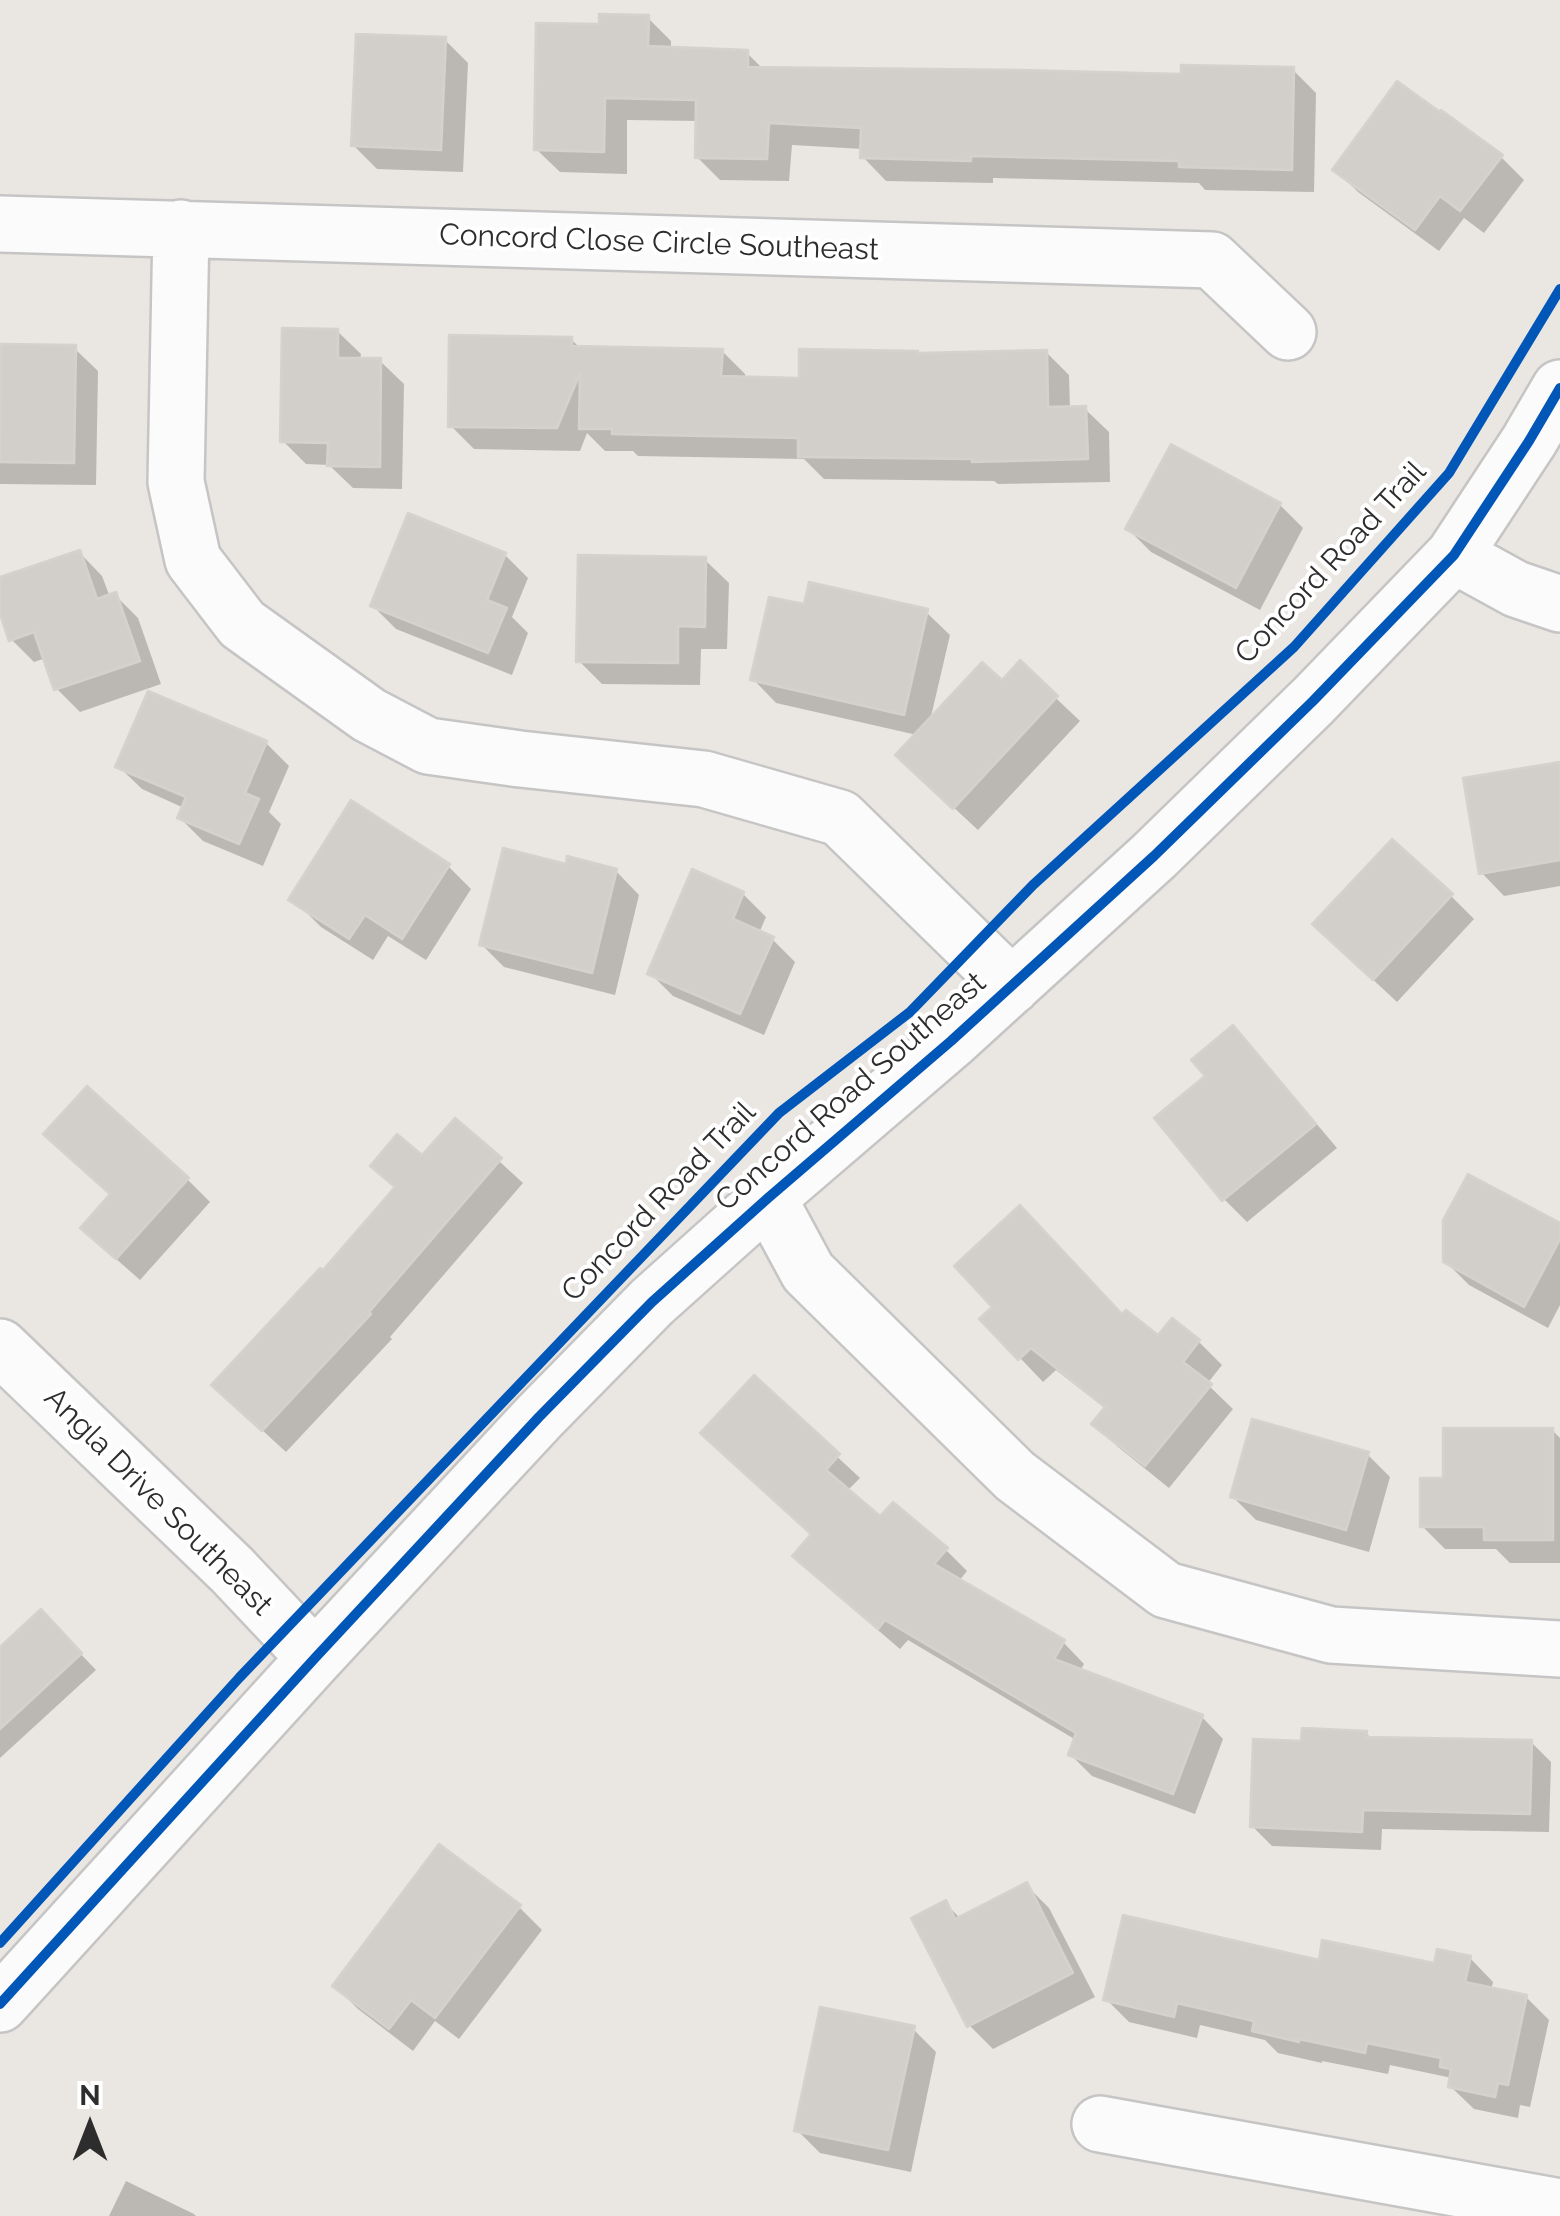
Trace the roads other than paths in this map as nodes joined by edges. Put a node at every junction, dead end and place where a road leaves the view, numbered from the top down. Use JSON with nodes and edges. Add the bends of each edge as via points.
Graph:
{"nodes":[{"id":1,"x":0,"y":224,"type":"edge"},
{"id":2,"x":181,"y":228,"type":"junction"},
{"id":3,"x":1288,"y":332,"type":"dead end"},
{"id":4,"x":1560,"y":388,"type":"edge"},
{"id":5,"x":1454,"y":555,"type":"junction"},
{"id":6,"x":1560,"y":604,"type":"edge"},
{"id":7,"x":1012,"y":986,"type":"junction"},
{"id":8,"x":768,"y":1198,"type":"junction"},
{"id":9,"x":0,"y":1348,"type":"edge"},
{"id":10,"x":1560,"y":1648,"type":"edge"},
{"id":11,"x":315,"y":1658,"type":"junction"},
{"id":12,"x":0,"y":2004,"type":"edge"},
{"id":13,"x":1100,"y":2124,"type":"dead end"},
{"id":14,"x":1560,"y":2208,"type":"edge"}],
"edges":[{"from":1,"to":2,"type":"street","name":"Concord Close Circle Southeast"},
{"from":2,"to":3,"type":"street","name":"Concord Close Circle Southeast","via":[[1212,260]]},
{"from":2,"to":7,"type":"street","via":[[176,482],[192,560],[242,624],[369,714],[428,746],[704,779],[840,818]]},
{"from":4,"to":5,"type":"street","name":"Concord Road Southeast"},
{"from":5,"to":6,"type":"street"},
{"from":5,"to":7,"type":"street","name":"Concord Road Southeast","via":[[1154,856]]},
{"from":7,"to":8,"type":"street","name":"Concord Road Southeast"},
{"from":8,"to":10,"type":"street","via":[[808,1272],[1016,1476],[1166,1590],[1330,1635]]},
{"from":8,"to":11,"type":"street","name":"Concord Road Southeast","via":[[570,1385]]},
{"from":9,"to":11,"type":"street","name":"Angla Drive Southeast"},
{"from":11,"to":12,"type":"street","name":"Concord Road Southeast"},
{"from":13,"to":14,"type":"street"}]}
